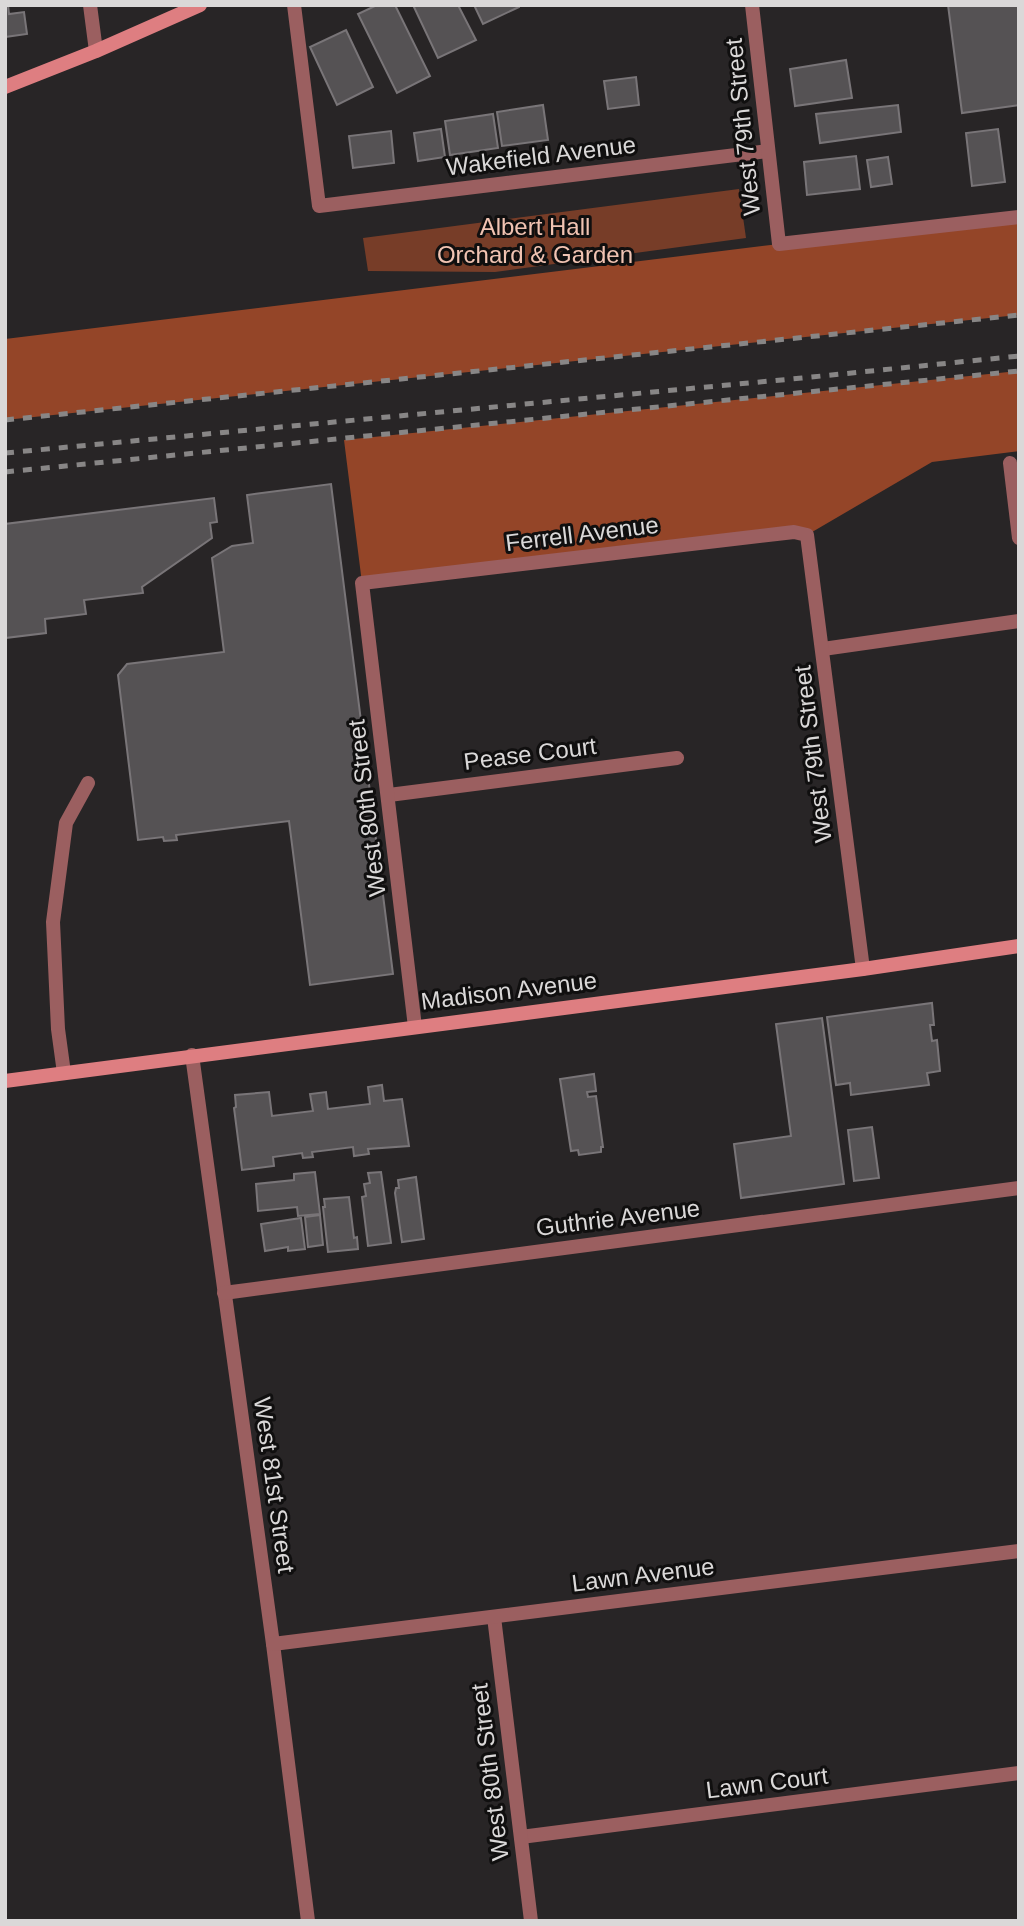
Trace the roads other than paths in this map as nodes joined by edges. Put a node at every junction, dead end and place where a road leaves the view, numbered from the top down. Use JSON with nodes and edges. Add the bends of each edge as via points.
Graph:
{"nodes":[{"id":1,"x":90,"y":5,"type":"edge"},
{"id":2,"x":200,"y":5,"type":"edge"},
{"id":3,"x":294,"y":5,"type":"edge"},
{"id":4,"x":752,"y":5,"type":"edge"},
{"id":5,"x":96,"y":51,"type":"junction"},
{"id":6,"x":5,"y":87,"type":"edge"},
{"id":7,"x":768,"y":151,"type":"junction"},
{"id":8,"x":1019,"y":217,"type":"edge"},
{"id":9,"x":1010,"y":463,"type":"dead end"},
{"id":10,"x":807,"y":535,"type":"joint"},
{"id":11,"x":1019,"y":538,"type":"edge"},
{"id":12,"x":362,"y":583,"type":"joint"},
{"id":13,"x":1019,"y":621,"type":"edge"},
{"id":14,"x":823,"y":649,"type":"junction"},
{"id":15,"x":677,"y":758,"type":"dead end"},
{"id":16,"x":88,"y":783,"type":"dead end"},
{"id":17,"x":389,"y":795,"type":"junction"},
{"id":18,"x":1019,"y":946,"type":"edge"},
{"id":19,"x":863,"y":969,"type":"junction"},
{"id":20,"x":415,"y":1027,"type":"junction"},
{"id":21,"x":192,"y":1055,"type":"junction"},
{"id":22,"x":64,"y":1073,"type":"junction"},
{"id":23,"x":5,"y":1081,"type":"edge"},
{"id":24,"x":1019,"y":1188,"type":"edge"},
{"id":25,"x":224,"y":1293,"type":"junction"},
{"id":26,"x":1019,"y":1551,"type":"edge"},
{"id":27,"x":494,"y":1617,"type":"junction"},
{"id":28,"x":273,"y":1644,"type":"junction"},
{"id":29,"x":1019,"y":1773,"type":"edge"},
{"id":30,"x":521,"y":1837,"type":"junction"},
{"id":31,"x":308,"y":1921,"type":"edge"},
{"id":32,"x":531,"y":1921,"type":"edge"}],
"edges":[{"from":1,"to":5,"type":"street"},
{"from":2,"to":5,"type":"street"},
{"from":3,"to":7,"type":"street","name":"Wakefield Avenue","via":[[319,206]]},
{"from":4,"to":7,"type":"street","name":"West 79th Street"},
{"from":5,"to":6,"type":"street"},
{"from":7,"to":8,"type":"street","name":"West 79th Street","via":[[779,244]]},
{"from":9,"to":11,"type":"street"},
{"from":10,"to":12,"type":"street","name":"Ferrell Avenue","via":[[794,532]]},
{"from":10,"to":14,"type":"street","name":"West 79th Street"},
{"from":12,"to":17,"type":"street","name":"West 80th Street"},
{"from":13,"to":14,"type":"street"},
{"from":14,"to":19,"type":"street","name":"West 79th Street"},
{"from":15,"to":17,"type":"street","name":"Pease Court"},
{"from":16,"to":22,"type":"street","via":[[66,823],[52,922]]},
{"from":17,"to":20,"type":"street","name":"West 80th Street"},
{"from":18,"to":19,"type":"street","name":"Madison Avenue"},
{"from":19,"to":20,"type":"street","name":"Madison Avenue"},
{"from":20,"to":21,"type":"street","name":"Madison Avenue"},
{"from":21,"to":22,"type":"street","name":"Madison Avenue"},
{"from":21,"to":25,"type":"street","name":"West 81st Street"},
{"from":22,"to":23,"type":"street","name":"Madison Avenue"},
{"from":24,"to":25,"type":"street","name":"Guthrie Avenue"},
{"from":25,"to":28,"type":"street","name":"West 81st Street"},
{"from":26,"to":27,"type":"street","name":"Lawn Avenue"},
{"from":27,"to":28,"type":"street","name":"Lawn Avenue"},
{"from":27,"to":30,"type":"street","name":"West 80th Street"},
{"from":28,"to":31,"type":"street","name":"West 81st Street"},
{"from":29,"to":30,"type":"street","name":"Lawn Court"},
{"from":30,"to":32,"type":"street","name":"West 80th Street"}]}
